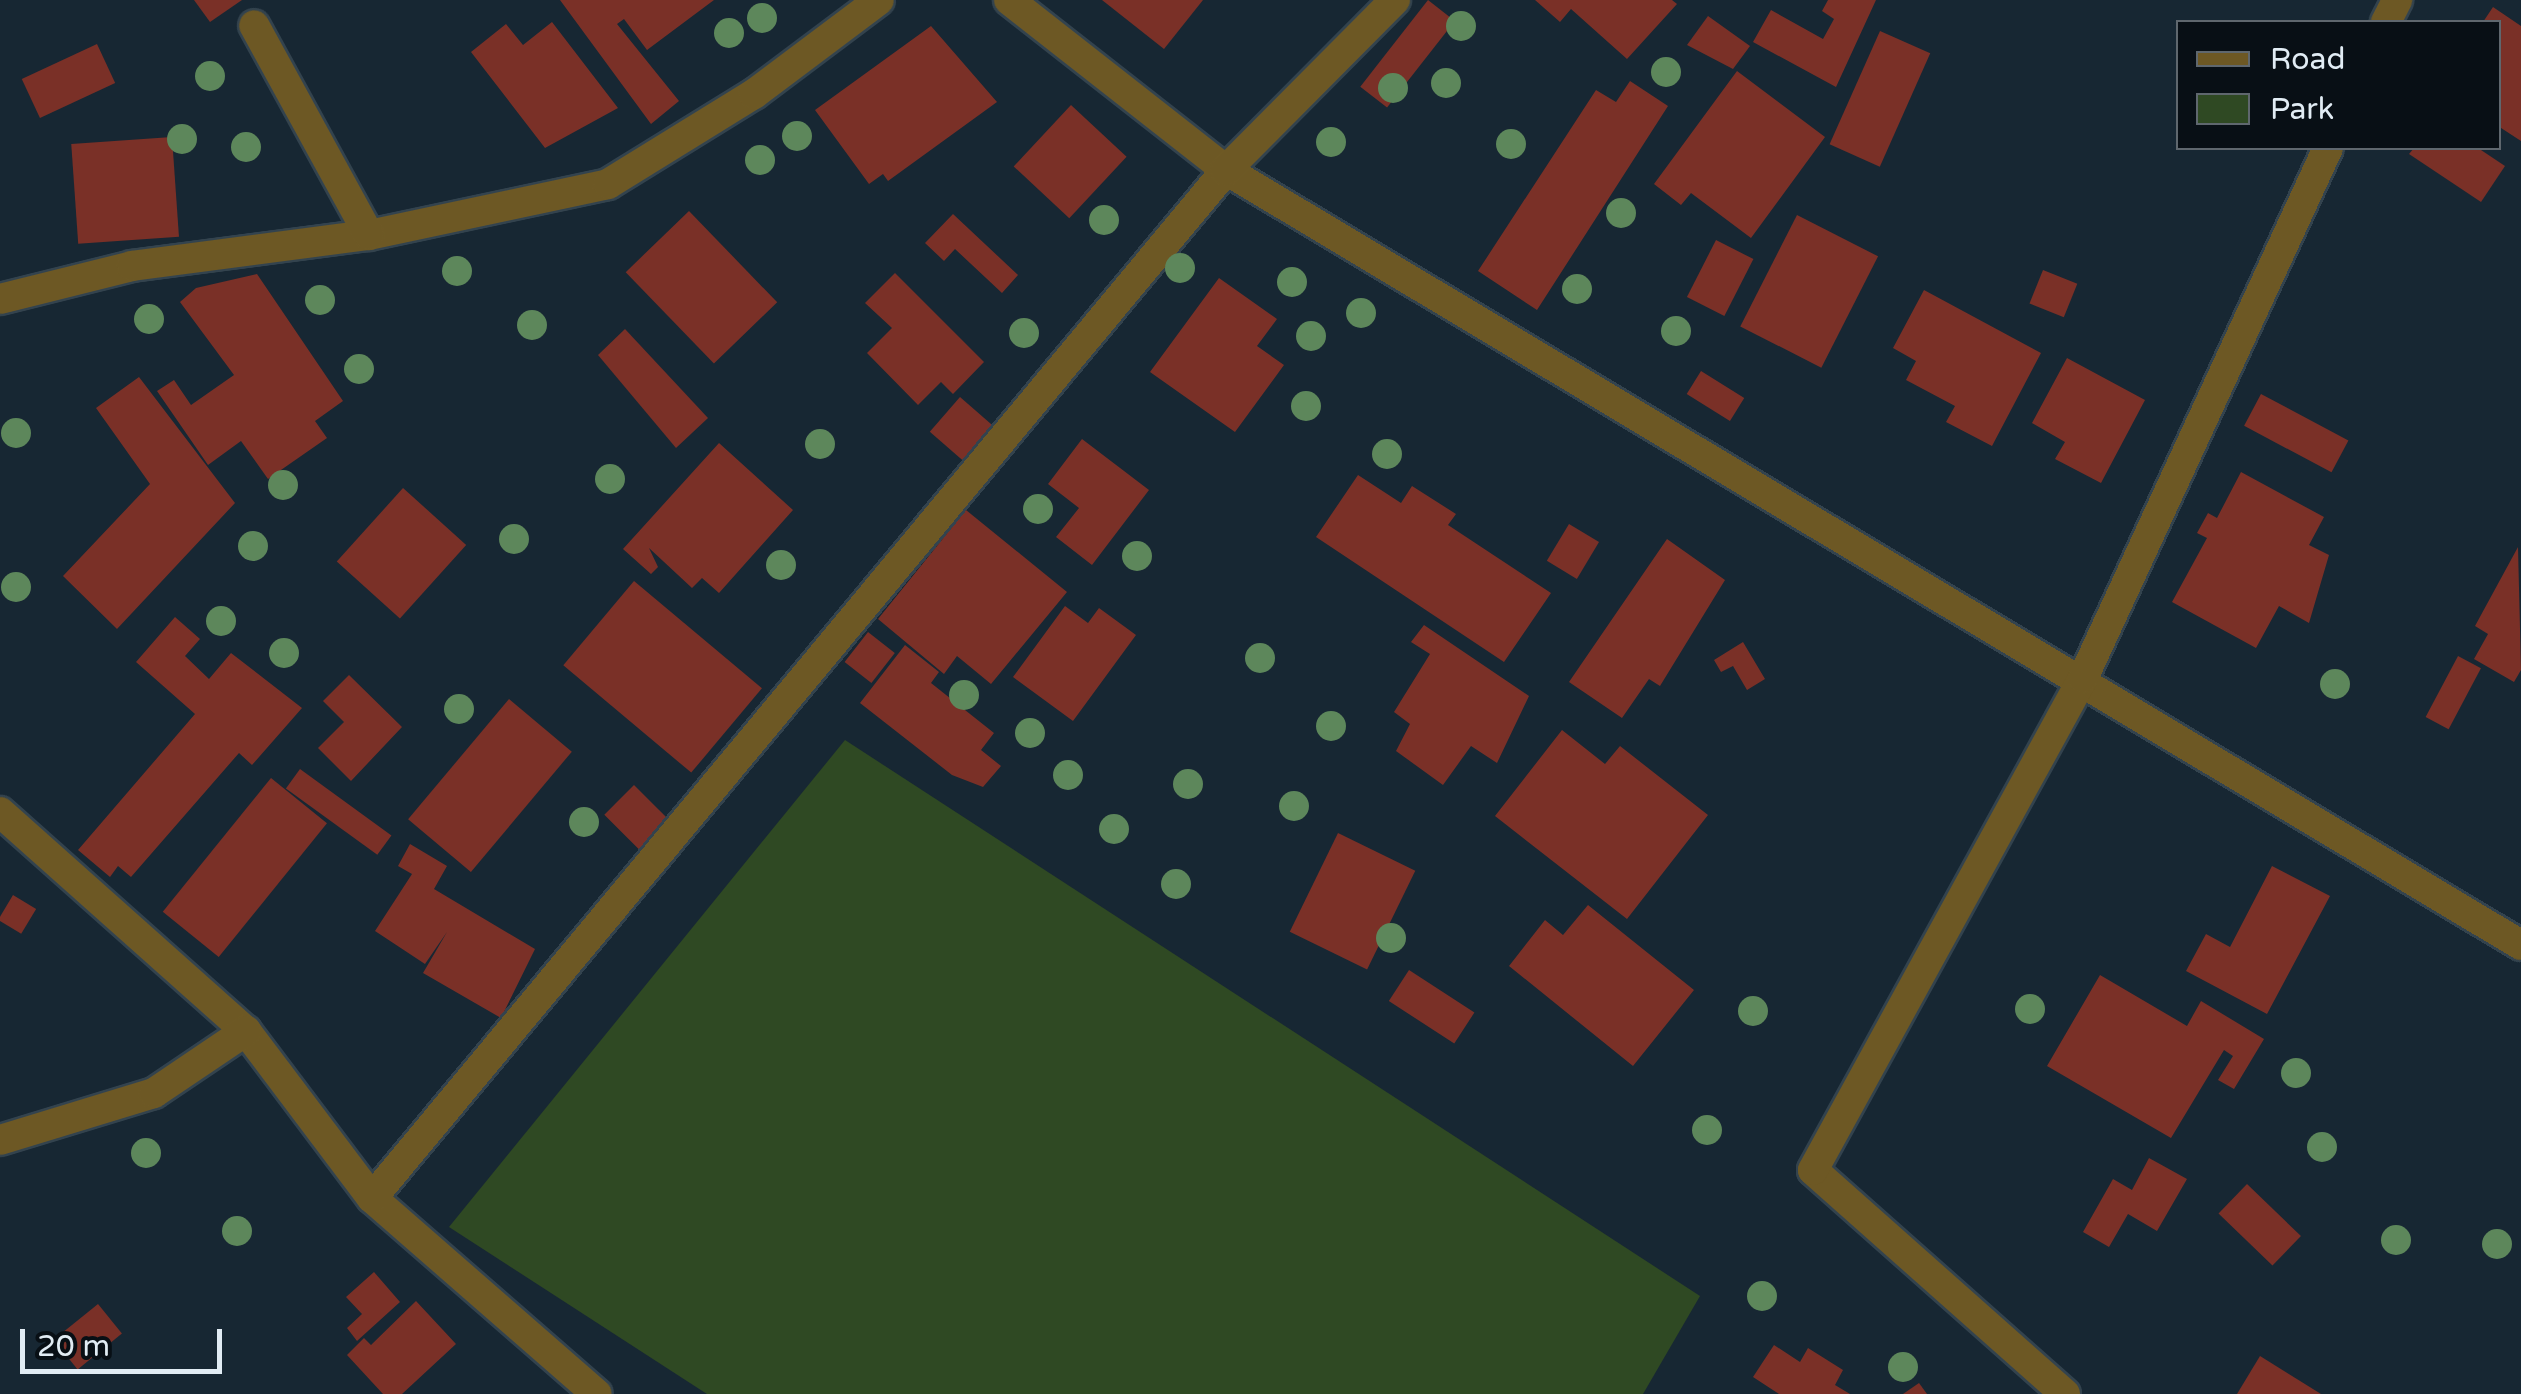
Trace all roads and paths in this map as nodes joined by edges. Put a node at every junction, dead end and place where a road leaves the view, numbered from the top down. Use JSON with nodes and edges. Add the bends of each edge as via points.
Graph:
{"nodes":[{"id":1,"x":879,"y":0,"type":"edge"},
{"id":2,"x":1010,"y":0,"type":"edge"},
{"id":3,"x":1396,"y":0,"type":"edge"},
{"id":4,"x":254,"y":25,"type":"dead end"},
{"id":5,"x":2327,"y":150,"type":"edge"},
{"id":6,"x":1226,"y":170,"type":"junction"},
{"id":7,"x":369,"y":235,"type":"junction"},
{"id":8,"x":0,"y":299,"type":"edge"},
{"id":9,"x":2083,"y":678,"type":"junction"},
{"id":10,"x":0,"y":812,"type":"edge"},
{"id":11,"x":2521,"y":945,"type":"edge"},
{"id":12,"x":246,"y":1031,"type":"junction"},
{"id":13,"x":0,"y":1140,"type":"edge"},
{"id":14,"x":372,"y":1198,"type":"junction"},
{"id":15,"x":597,"y":1394,"type":"edge"},
{"id":16,"x":2065,"y":1394,"type":"edge"}],
"edges":[{"from":1,"to":7,"type":"street","via":[[754,94],[608,184]]},
{"from":2,"to":6,"type":"street"},
{"from":3,"to":6,"type":"street"},
{"from":4,"to":7,"type":"street"},
{"from":5,"to":9,"type":"street"},
{"from":6,"to":9,"type":"street"},
{"from":6,"to":14,"type":"street"},
{"from":7,"to":8,"type":"street","via":[[132,266]]},
{"from":9,"to":11,"type":"street"},
{"from":9,"to":16,"type":"street","via":[[1813,1170]]},
{"from":10,"to":12,"type":"street"},
{"from":12,"to":13,"type":"street","via":[[154,1093]]},
{"from":12,"to":14,"type":"street"},
{"from":14,"to":15,"type":"street"}]}
